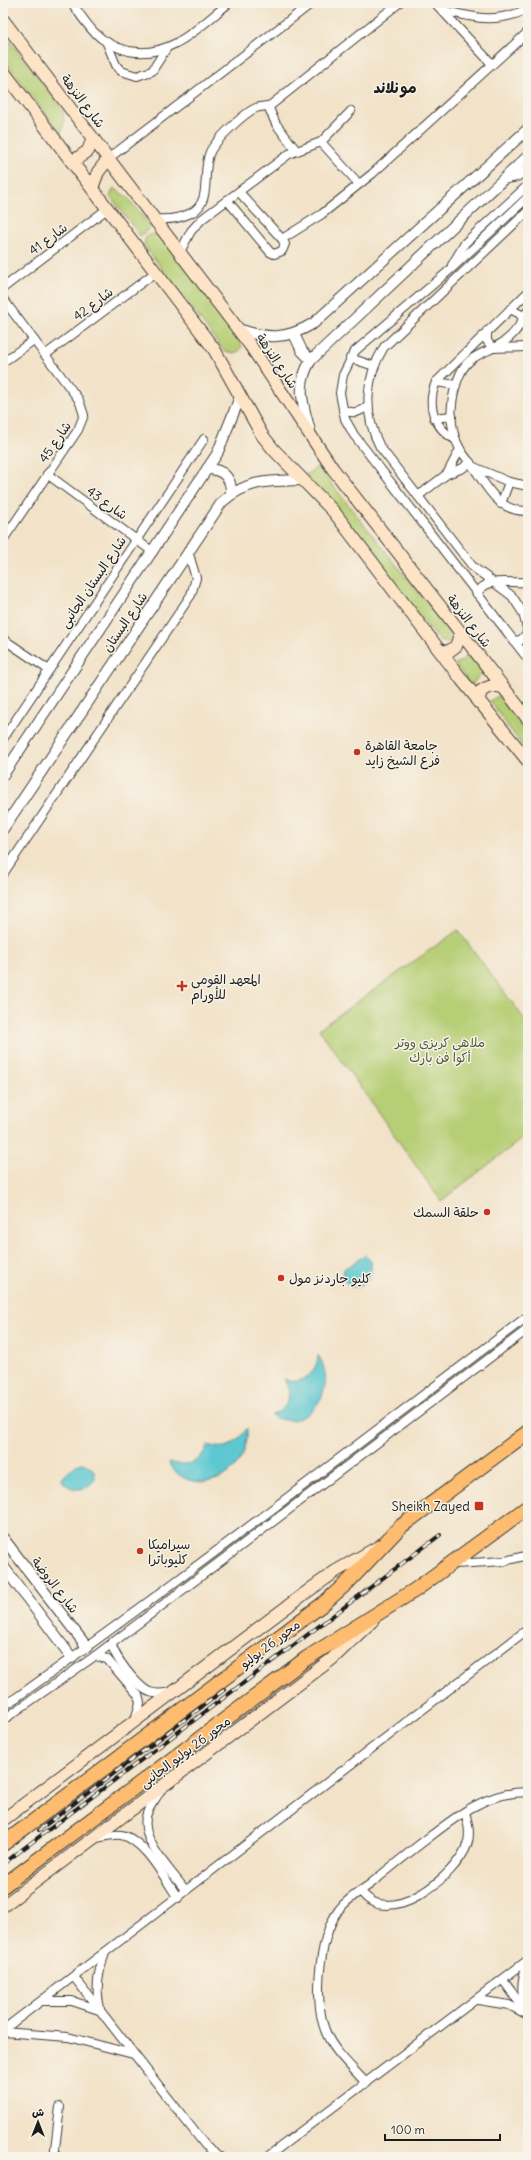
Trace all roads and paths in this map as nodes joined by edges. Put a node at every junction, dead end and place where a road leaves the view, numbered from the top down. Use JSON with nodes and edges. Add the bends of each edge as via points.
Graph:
{"nodes":[{"id":1,"x":72,"y":3,"type":"edge"},
{"id":2,"x":229,"y":3,"type":"edge"},
{"id":3,"x":312,"y":3,"type":"edge"},
{"id":4,"x":399,"y":3,"type":"edge"},
{"id":5,"x":435,"y":3,"type":"edge"},
{"id":6,"x":528,"y":8,"type":"edge"},
{"id":7,"x":442,"y":10,"type":"junction"},
{"id":8,"x":3,"y":20,"type":"edge"},
{"id":9,"x":528,"y":32,"type":"edge"},
{"id":10,"x":106,"y":42,"type":"junction"},
{"id":11,"x":166,"y":49,"type":"junction"},
{"id":12,"x":492,"y":64,"type":"junction"},
{"id":13,"x":5,"y":77,"type":"edge"},
{"id":14,"x":268,"y":106,"type":"junction"},
{"id":15,"x":351,"y":112,"type":"dead end"},
{"id":16,"x":528,"y":128,"type":"edge"},
{"id":17,"x":93,"y":138,"type":"junction"},
{"id":18,"x":321,"y":142,"type":"junction"},
{"id":19,"x":296,"y":150,"type":"junction"},
{"id":20,"x":528,"y":156,"type":"edge"},
{"id":21,"x":109,"y":158,"type":"junction"},
{"id":22,"x":72,"y":162,"type":"junction"},
{"id":23,"x":528,"y":169,"type":"edge"},
{"id":24,"x":502,"y":180,"type":"junction"},
{"id":25,"x":359,"y":184,"type":"junction"},
{"id":26,"x":528,"y":185,"type":"edge"},
{"id":27,"x":92,"y":188,"type":"junction"},
{"id":28,"x":239,"y":192,"type":"junction"},
{"id":29,"x":528,"y":197,"type":"edge"},
{"id":30,"x":227,"y":200,"type":"junction"},
{"id":31,"x":108,"y":209,"type":"junction"},
{"id":32,"x":196,"y":211,"type":"junction"},
{"id":33,"x":528,"y":211,"type":"edge"},
{"id":34,"x":155,"y":219,"type":"junction"},
{"id":35,"x":202,"y":219,"type":"junction"},
{"id":36,"x":282,"y":239,"type":"junction"},
{"id":37,"x":180,"y":252,"type":"junction"},
{"id":38,"x":451,"y":269,"type":"junction"},
{"id":39,"x":156,"y":272,"type":"junction"},
{"id":40,"x":3,"y":288,"type":"edge"},
{"id":41,"x":528,"y":292,"type":"edge"},
{"id":42,"x":3,"y":299,"type":"edge"},
{"id":43,"x":510,"y":309,"type":"junction"},
{"id":44,"x":528,"y":310,"type":"edge"},
{"id":45,"x":523,"y":321,"type":"junction"},
{"id":46,"x":238,"y":329,"type":"junction"},
{"id":47,"x":528,"y":330,"type":"edge"},
{"id":48,"x":487,"y":331,"type":"junction"},
{"id":49,"x":294,"y":334,"type":"junction"},
{"id":50,"x":34,"y":340,"type":"junction"},
{"id":51,"x":528,"y":347,"type":"edge"},
{"id":52,"x":493,"y":348,"type":"junction"},
{"id":53,"x":45,"y":355,"type":"junction"},
{"id":54,"x":350,"y":358,"type":"junction"},
{"id":55,"x":311,"y":360,"type":"junction"},
{"id":56,"x":3,"y":362,"type":"edge"},
{"id":57,"x":374,"y":366,"type":"junction"},
{"id":58,"x":436,"y":382,"type":"junction"},
{"id":59,"x":456,"y":385,"type":"junction"},
{"id":60,"x":240,"y":397,"type":"junction"},
{"id":61,"x":368,"y":405,"type":"junction"},
{"id":62,"x":343,"y":410,"type":"junction"},
{"id":63,"x":452,"y":416,"type":"junction"},
{"id":64,"x":434,"y":418,"type":"junction"},
{"id":65,"x":204,"y":439,"type":"dead end"},
{"id":66,"x":312,"y":439,"type":"junction"},
{"id":67,"x":456,"y":440,"type":"junction"},
{"id":68,"x":460,"y":449,"type":"junction"},
{"id":69,"x":471,"y":464,"type":"junction"},
{"id":70,"x":207,"y":469,"type":"junction"},
{"id":71,"x":47,"y":474,"type":"junction"},
{"id":72,"x":447,"y":474,"type":"junction"},
{"id":73,"x":303,"y":480,"type":"junction"},
{"id":74,"x":509,"y":482,"type":"junction"},
{"id":75,"x":528,"y":486,"type":"edge"},
{"id":76,"x":231,"y":494,"type":"junction"},
{"id":77,"x":418,"y":496,"type":"junction"},
{"id":78,"x":501,"y":504,"type":"junction"},
{"id":79,"x":528,"y":511,"type":"edge"},
{"id":80,"x":3,"y":540,"type":"edge"},
{"id":81,"x":136,"y":540,"type":"junction"},
{"id":82,"x":188,"y":551,"type":"junction"},
{"id":83,"x":153,"y":552,"type":"junction"},
{"id":84,"x":528,"y":582,"type":"edge"},
{"id":85,"x":497,"y":583,"type":"junction"},
{"id":86,"x":477,"y":594,"type":"junction"},
{"id":87,"x":528,"y":632,"type":"edge"},
{"id":88,"x":461,"y":633,"type":"junction"},
{"id":89,"x":3,"y":638,"type":"edge"},
{"id":90,"x":514,"y":641,"type":"junction"},
{"id":91,"x":442,"y":652,"type":"junction"},
{"id":92,"x":528,"y":659,"type":"edge"},
{"id":93,"x":49,"y":670,"type":"junction"},
{"id":94,"x":503,"y":687,"type":"junction"},
{"id":95,"x":478,"y":702,"type":"junction"},
{"id":96,"x":528,"y":719,"type":"edge"},
{"id":97,"x":3,"y":739,"type":"edge"},
{"id":98,"x":528,"y":761,"type":"edge"},
{"id":99,"x":3,"y":775,"type":"edge"},
{"id":100,"x":3,"y":829,"type":"edge"},
{"id":101,"x":3,"y":874,"type":"edge"},
{"id":102,"x":528,"y":1316,"type":"edge"},
{"id":103,"x":528,"y":1329,"type":"edge"},
{"id":104,"x":395,"y":1418,"type":"junction"},
{"id":105,"x":401,"y":1425,"type":"junction"},
{"id":106,"x":528,"y":1432,"type":"edge"},
{"id":107,"x":528,"y":1507,"type":"edge"},
{"id":108,"x":3,"y":1538,"type":"edge"},
{"id":109,"x":381,"y":1545,"type":"junction"},
{"id":110,"x":528,"y":1555,"type":"edge"},
{"id":111,"x":208,"y":1556,"type":"junction"},
{"id":112,"x":452,"y":1564,"type":"junction"},
{"id":113,"x":215,"y":1565,"type":"junction"},
{"id":114,"x":3,"y":1566,"type":"edge"},
{"id":115,"x":378,"y":1614,"type":"junction"},
{"id":116,"x":528,"y":1629,"type":"edge"},
{"id":117,"x":80,"y":1639,"type":"junction"},
{"id":118,"x":112,"y":1642,"type":"junction"},
{"id":119,"x":87,"y":1648,"type":"junction"},
{"id":120,"x":69,"y":1654,"type":"junction"},
{"id":121,"x":95,"y":1656,"type":"junction"},
{"id":122,"x":83,"y":1664,"type":"junction"},
{"id":123,"x":173,"y":1692,"type":"junction"},
{"id":124,"x":3,"y":1707,"type":"edge"},
{"id":125,"x":3,"y":1720,"type":"edge"},
{"id":126,"x":135,"y":1721,"type":"junction"},
{"id":127,"x":161,"y":1788,"type":"junction"},
{"id":128,"x":528,"y":1792,"type":"edge"},
{"id":129,"x":465,"y":1812,"type":"junction"},
{"id":130,"x":3,"y":1820,"type":"edge"},
{"id":131,"x":146,"y":1835,"type":"junction"},
{"id":132,"x":94,"y":1838,"type":"junction"},
{"id":133,"x":136,"y":1842,"type":"junction"},
{"id":134,"x":3,"y":1844,"type":"edge"},
{"id":135,"x":176,"y":1877,"type":"junction"},
{"id":136,"x":168,"y":1883,"type":"junction"},
{"id":137,"x":3,"y":1886,"type":"edge"},
{"id":138,"x":361,"y":1891,"type":"junction"},
{"id":139,"x":186,"y":1892,"type":"junction"},
{"id":140,"x":178,"y":1898,"type":"junction"},
{"id":141,"x":3,"y":1906,"type":"edge"},
{"id":142,"x":105,"y":1953,"type":"junction"},
{"id":143,"x":528,"y":1960,"type":"edge"},
{"id":144,"x":528,"y":1964,"type":"edge"},
{"id":145,"x":74,"y":1977,"type":"junction"},
{"id":146,"x":503,"y":1980,"type":"junction"},
{"id":147,"x":478,"y":2000,"type":"junction"},
{"id":148,"x":41,"y":2002,"type":"junction"},
{"id":149,"x":101,"y":2011,"type":"junction"},
{"id":150,"x":528,"y":2015,"type":"edge"},
{"id":151,"x":3,"y":2031,"type":"edge"},
{"id":152,"x":134,"y":2054,"type":"junction"},
{"id":153,"x":366,"y":2083,"type":"junction"},
{"id":154,"x":60,"y":2107,"type":"dead end"},
{"id":155,"x":205,"y":2145,"type":"junction"},
{"id":156,"x":54,"y":2157,"type":"edge"},
{"id":157,"x":210,"y":2157,"type":"edge"},
{"id":158,"x":221,"y":2157,"type":"edge"},
{"id":159,"x":268,"y":2157,"type":"edge"}],
"edges":[{"from":1,"to":10,"type":"street","via":[[93,32]]},
{"from":2,"to":11,"type":"street","via":[[182,40]]},
{"from":3,"to":21,"type":"street"},
{"from":4,"to":14,"type":"street"},
{"from":5,"to":7,"type":"street"},
{"from":6,"to":7,"type":"street","via":[[508,17],[490,19],[472,18]]},
{"from":7,"to":12,"type":"street"},
{"from":8,"to":17,"type":"main road","name":"شارع النزهة"},
{"from":9,"to":12,"type":"street"},
{"from":10,"to":11,"type":"street","via":[[135,52]]},
{"from":10,"to":11,"type":"street","via":[[121,71],[137,76],[152,71]]},
{"from":12,"to":25,"type":"street"},
{"from":13,"to":22,"type":"main road"},
{"from":14,"to":19,"type":"street","via":[[276,124]]},
{"from":14,"to":32,"type":"street","via":[[254,108],[216,143],[206,163],[203,203]]},
{"from":15,"to":18,"type":"street"},
{"from":16,"to":49,"type":"street","via":[[322,317]]},
{"from":17,"to":21,"type":"main road","name":"شارع النزهة"},
{"from":17,"to":22,"type":"main road","via":[[88,151]]},
{"from":18,"to":19,"type":"street"},
{"from":18,"to":25,"type":"street"},
{"from":19,"to":28,"type":"street"},
{"from":20,"to":24,"type":"street"},
{"from":21,"to":27,"type":"main road","via":[[98,172]]},
{"from":21,"to":34,"type":"main road","name":"شارع النزهة"},
{"from":22,"to":27,"type":"main road"},
{"from":23,"to":24,"type":"street","via":[[517,177]]},
{"from":24,"to":55,"type":"street"},
{"from":25,"to":36,"type":"street","via":[[322,214]]},
{"from":26,"to":38,"type":"street","via":[[465,243]]},
{"from":27,"to":31,"type":"main road"},
{"from":28,"to":30,"type":"street"},
{"from":28,"to":36,"type":"street"},
{"from":29,"to":38,"type":"street"},
{"from":30,"to":35,"type":"street"},
{"from":30,"to":36,"type":"street","via":[[270,252],[274,254],[282,251],[285,244]]},
{"from":31,"to":39,"type":"main road"},
{"from":31,"to":40,"type":"street","name":"شارع 41"},
{"from":32,"to":34,"type":"street","via":[[176,218]]},
{"from":32,"to":35,"type":"street"},
{"from":33,"to":57,"type":"street","via":[[389,341]]},
{"from":34,"to":37,"type":"main road","name":"شارع النزهة"},
{"from":35,"to":37,"type":"street","via":[[187,237]]},
{"from":37,"to":46,"type":"main road","name":"شارع النزهة"},
{"from":38,"to":54,"type":"street","via":[[361,344]]},
{"from":39,"to":53,"type":"street","name":"شارع 42"},
{"from":39,"to":60,"type":"main road","via":[[214,349]]},
{"from":41,"to":43,"type":"street"},
{"from":42,"to":50,"type":"street","name":"شارع 45"},
{"from":43,"to":45,"type":"street","via":[[517,312]]},
{"from":43,"to":48,"type":"street"},
{"from":44,"to":45,"type":"street"},
{"from":45,"to":47,"type":"street"},
{"from":45,"to":52,"type":"street","via":[[510,337]]},
{"from":46,"to":49,"type":"street","via":[[258,336]]},
{"from":46,"to":66,"type":"main road","name":"شارع النزهة"},
{"from":48,"to":52,"type":"street","via":[[487,341]]},
{"from":48,"to":58,"type":"street"},
{"from":49,"to":55,"type":"street","via":[[302,351]]},
{"from":50,"to":53,"type":"street","name":"شارع 45"},
{"from":50,"to":56,"type":"street"},
{"from":51,"to":52,"type":"street"},
{"from":52,"to":59,"type":"street","via":[[472,358],[462,370]]},
{"from":53,"to":71,"type":"street","name":"شارع 45","via":[[79,400],[84,415],[82,423]]},
{"from":54,"to":57,"type":"street"},
{"from":54,"to":62,"type":"street","via":[[341,384]]},
{"from":55,"to":66,"type":"street","via":[[305,370],[301,392]]},
{"from":57,"to":61,"type":"street","via":[[368,390]]},
{"from":58,"to":59,"type":"street"},
{"from":58,"to":64,"type":"street","via":[[431,396]]},
{"from":59,"to":63,"type":"street","via":[[452,400]]},
{"from":60,"to":70,"type":"street","name":"شارع البستان","via":[[225,438]]},
{"from":60,"to":73,"type":"main road","via":[[262,435]]},
{"from":61,"to":62,"type":"street","via":[[359,412]]},
{"from":61,"to":77,"type":"street","via":[[371,427],[380,447]]},
{"from":62,"to":86,"type":"street","via":[[354,435]]},
{"from":63,"to":64,"type":"street"},
{"from":63,"to":67,"type":"street"},
{"from":64,"to":67,"type":"street","via":[[443,431]]},
{"from":65,"to":81,"type":"street","name":"شارع البستان الجانبى"},
{"from":66,"to":88,"type":"main road","name":"شارع النزهة"},
{"from":67,"to":68,"type":"street"},
{"from":68,"to":69,"type":"street"},
{"from":68,"to":72,"type":"street"},
{"from":69,"to":72,"type":"street"},
{"from":69,"to":74,"type":"street"},
{"from":69,"to":78,"type":"street","via":[[493,497]]},
{"from":70,"to":76,"type":"street","via":[[223,472],[229,478]]},
{"from":70,"to":83,"type":"street","name":"شارع البستان"},
{"from":71,"to":80,"type":"street","name":"شارع 45"},
{"from":71,"to":81,"type":"street","name":"شارع 43"},
{"from":72,"to":77,"type":"street"},
{"from":73,"to":76,"type":"street","name":"شارع البستان","via":[[262,482],[246,486]]},
{"from":73,"to":91,"type":"main road","via":[[334,512]]},
{"from":74,"to":75,"type":"street"},
{"from":74,"to":78,"type":"street"},
{"from":76,"to":82,"type":"street","name":"شارع البستان","via":[[222,502]]},
{"from":77,"to":85,"type":"street","via":[[474,567]]},
{"from":78,"to":79,"type":"street"},
{"from":81,"to":83,"type":"street","name":"شارع 43"},
{"from":81,"to":93,"type":"street","name":"شارع البستان الجانبى"},
{"from":82,"to":100,"type":"street","name":"شارع البستان"},
{"from":82,"to":101,"type":"street","via":[[196,578],[193,591]]},
{"from":83,"to":99,"type":"street","name":"شارع البستان"},
{"from":84,"to":85,"type":"street"},
{"from":85,"to":86,"type":"street","via":[[485,584]]},
{"from":85,"to":87,"type":"street","via":[[518,604]]},
{"from":86,"to":90,"type":"street"},
{"from":87,"to":90,"type":"street","via":[[524,638]]},
{"from":88,"to":91,"type":"main road","via":[[456,646],[448,652]]},
{"from":88,"to":94,"type":"main road","name":"شارع النزهة"},
{"from":89,"to":93,"type":"street"},
{"from":90,"to":92,"type":"street"},
{"from":91,"to":95,"type":"main road"},
{"from":93,"to":97,"type":"street","name":"شارع البستان الجانبى"},
{"from":94,"to":95,"type":"main road","via":[[488,687],[481,691]]},
{"from":94,"to":96,"type":"main road","name":"شارع النزهة"},
{"from":95,"to":98,"type":"main road"},
{"from":102,"to":104,"type":"street"},
{"from":103,"to":105,"type":"street"},
{"from":104,"to":105,"type":"street"},
{"from":104,"to":111,"type":"street"},
{"from":105,"to":113,"type":"street"},
{"from":106,"to":109,"type":"highway","name":"محور 26 يوليو","via":[[411,1518]]},
{"from":107,"to":112,"type":"highway"},
{"from":108,"to":117,"type":"street","name":"شارع الروضة"},
{"from":109,"to":123,"type":"main road","via":[[317,1584]]},
{"from":109,"to":134,"type":"highway","name":"محور 26 يوليو","via":[[348,1582],[323,1604]]},
{"from":110,"to":112,"type":"street","via":[[505,1561]]},
{"from":111,"to":113,"type":"street"},
{"from":111,"to":119,"type":"street"},
{"from":112,"to":115,"type":"highway"},
{"from":113,"to":118,"type":"street"},
{"from":114,"to":120,"type":"street"},
{"from":115,"to":127,"type":"main road","name":"محور 26 يوليو الجانبى","via":[[332,1659]]},
{"from":115,"to":137,"type":"highway","via":[[306,1658]]},
{"from":116,"to":139,"type":"street"},
{"from":117,"to":119,"type":"street","name":"شارع الروضة"},
{"from":117,"to":120,"type":"street"},
{"from":118,"to":121,"type":"street"},
{"from":118,"to":123,"type":"street","via":[[115,1655],[145,1690],[154,1693]]},
{"from":119,"to":120,"type":"street"},
{"from":120,"to":122,"type":"street"},
{"from":120,"to":124,"type":"street"},
{"from":121,"to":122,"type":"street"},
{"from":121,"to":126,"type":"street","via":[[107,1659],[138,1695],[140,1703]]},
{"from":122,"to":125,"type":"street"},
{"from":123,"to":126,"type":"main road"},
{"from":126,"to":130,"type":"main road"},
{"from":127,"to":131,"type":"street","via":[[146,1816]]},
{"from":127,"to":132,"type":"main road","name":"محور 26 يوليو الجانبى"},
{"from":128,"to":129,"type":"street","via":[[493,1796]]},
{"from":129,"to":138,"type":"street"},
{"from":129,"to":138,"type":"street","via":[[469,1832],[464,1854],[434,1884],[408,1900],[387,1906],[366,1899]]},
{"from":131,"to":133,"type":"street","via":[[140,1836]]},
{"from":131,"to":135,"type":"street"},
{"from":132,"to":133,"type":"street","via":[[122,1835]]},
{"from":132,"to":141,"type":"main road","name":"محور 26 يوليو الجانبى"},
{"from":133,"to":136,"type":"street"},
{"from":135,"to":136,"type":"street"},
{"from":135,"to":139,"type":"street"},
{"from":136,"to":140,"type":"street"},
{"from":138,"to":153,"type":"street","via":[[343,1905],[330,1926],[319,1991],[320,2012],[325,2032]]},
{"from":139,"to":140,"type":"street"},
{"from":140,"to":142,"type":"street"},
{"from":142,"to":145,"type":"street"},
{"from":142,"to":149,"type":"street","via":[[97,1990]]},
{"from":143,"to":146,"type":"street"},
{"from":144,"to":150,"type":"street","via":[[522,1986],[524,2006]]},
{"from":145,"to":148,"type":"street"},
{"from":145,"to":149,"type":"street"},
{"from":146,"to":147,"type":"street"},
{"from":146,"to":150,"type":"street"},
{"from":147,"to":150,"type":"street","via":[[504,2003]]},
{"from":147,"to":153,"type":"street"},
{"from":148,"to":149,"type":"street","via":[[72,2001]]},
{"from":148,"to":151,"type":"street"},
{"from":149,"to":152,"type":"street"},
{"from":151,"to":152,"type":"street","via":[[68,2037]]},
{"from":152,"to":155,"type":"street"},
{"from":153,"to":159,"type":"street"},
{"from":154,"to":156,"type":"street"},
{"from":155,"to":157,"type":"street"},
{"from":155,"to":158,"type":"street"}]}
